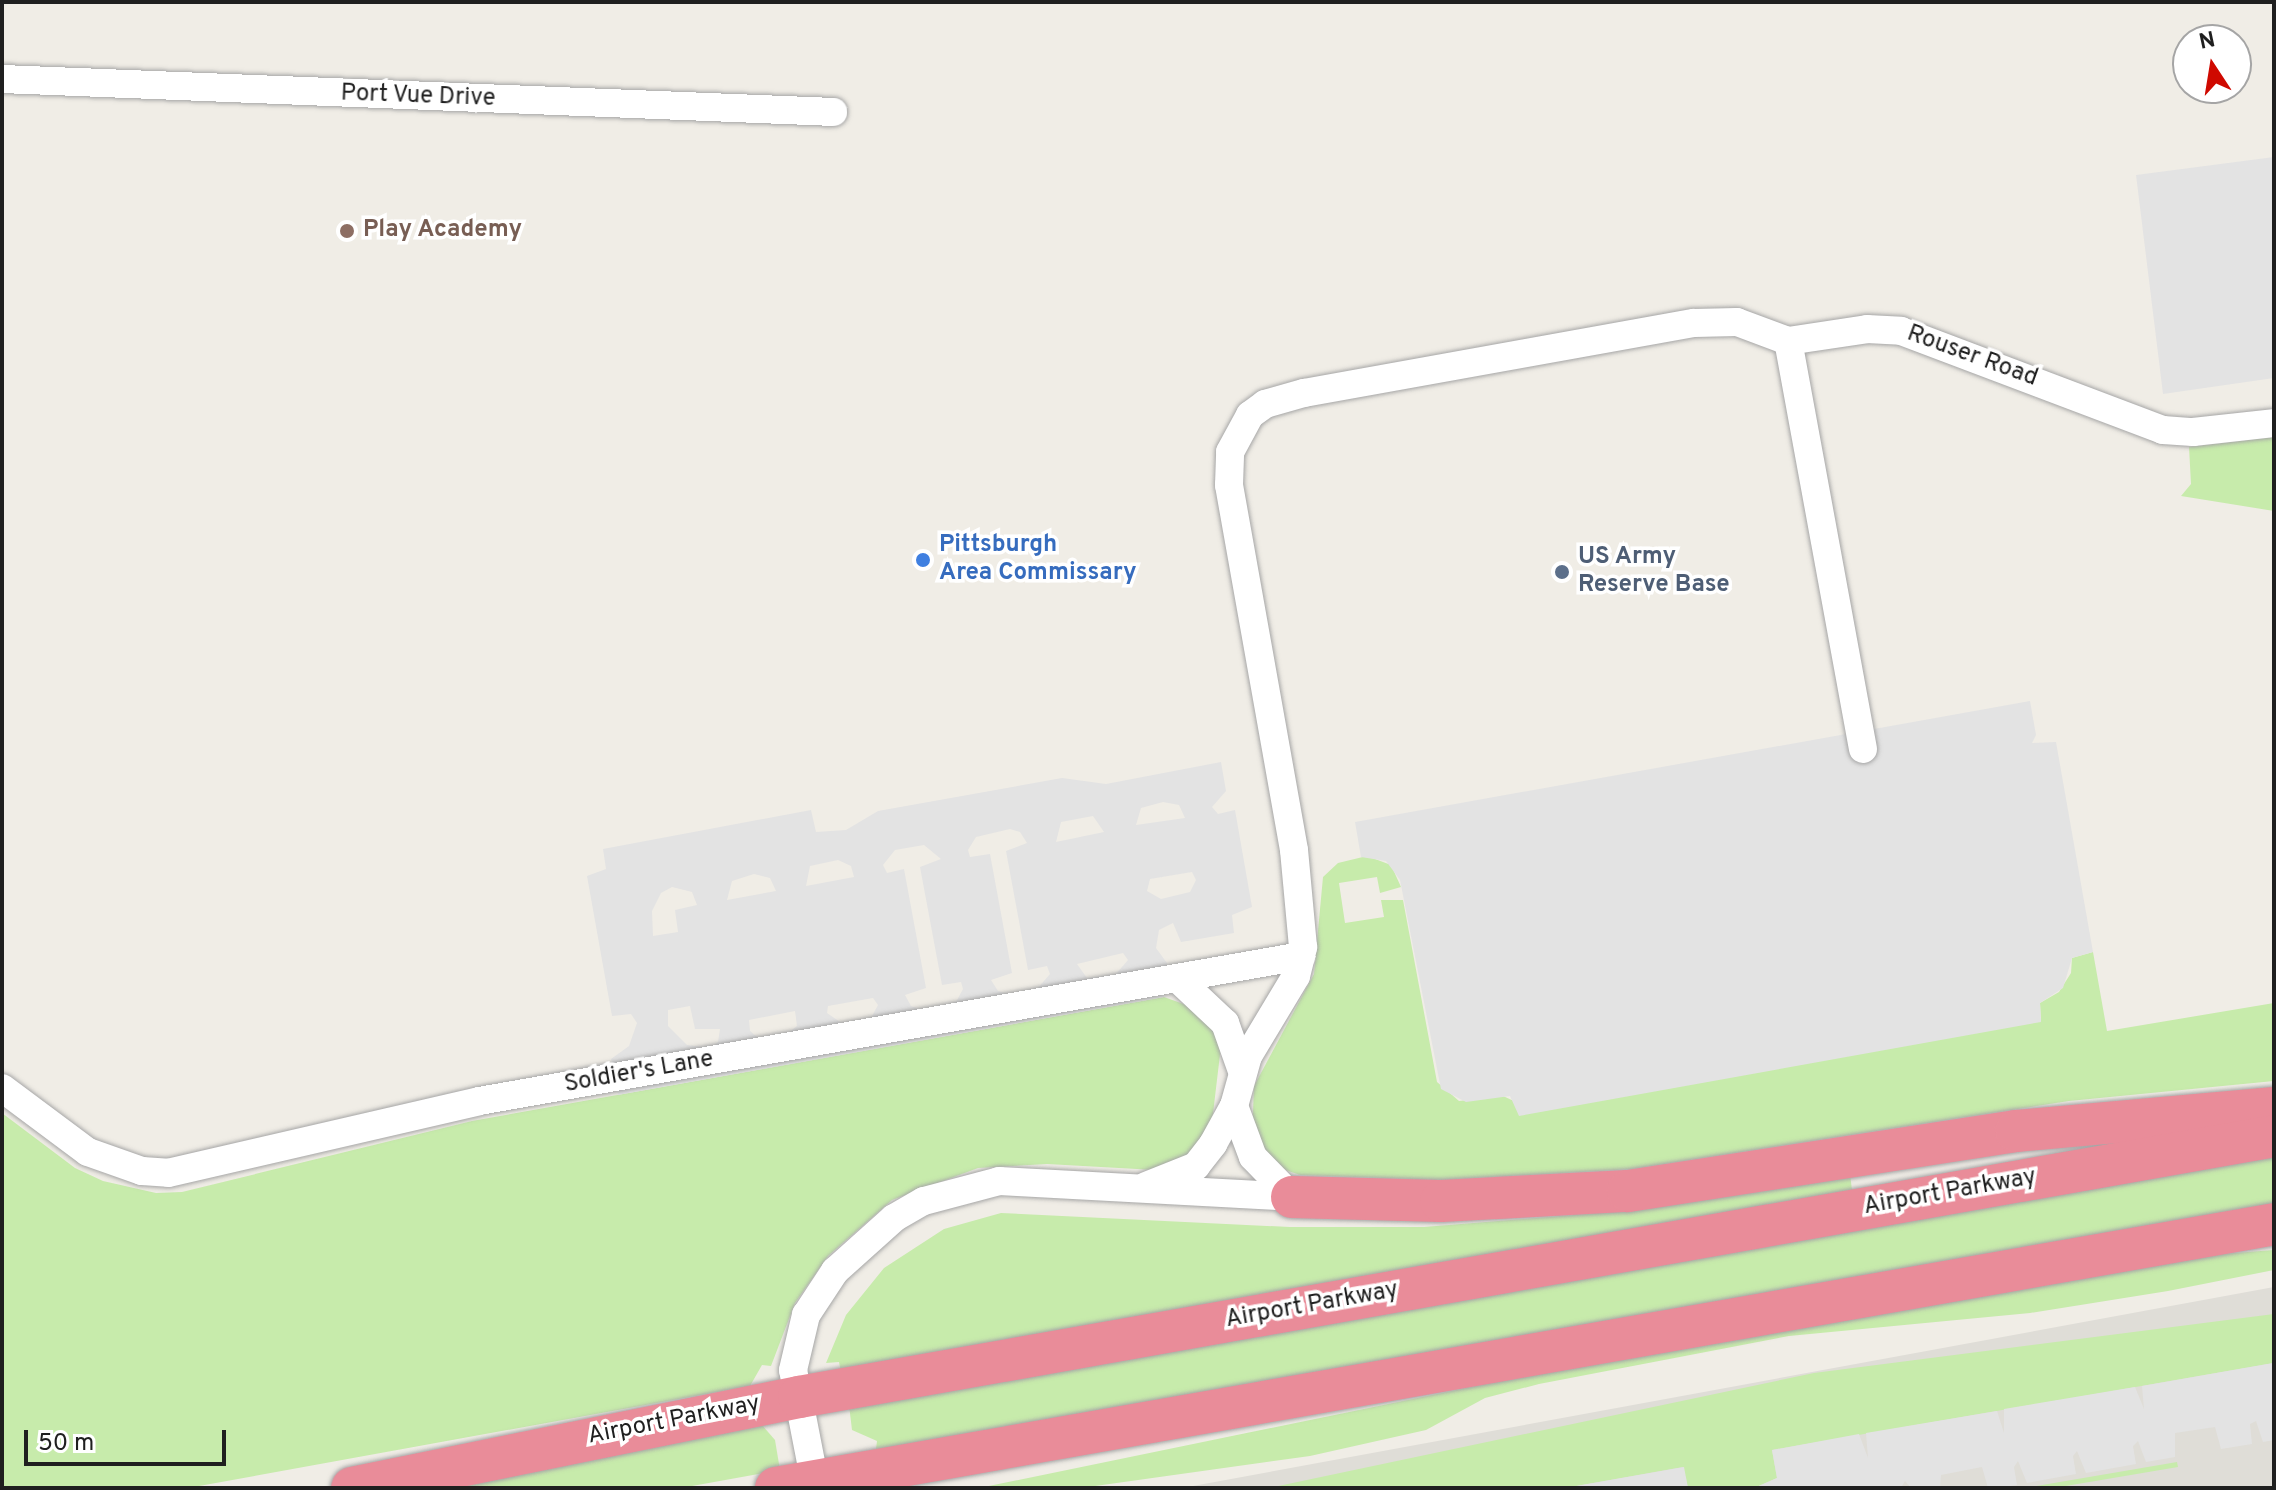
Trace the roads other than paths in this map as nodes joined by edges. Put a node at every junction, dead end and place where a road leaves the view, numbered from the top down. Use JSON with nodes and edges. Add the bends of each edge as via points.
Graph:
{"nodes":[{"id":1,"x":2,"y":79,"type":"edge"},
{"id":2,"x":833,"y":112,"type":"dead end"},
{"id":3,"x":1788,"y":341,"type":"junction"},
{"id":4,"x":2274,"y":423,"type":"edge"},
{"id":5,"x":1863,"y":749,"type":"dead end"},
{"id":6,"x":1301,"y":956,"type":"junction"},
{"id":7,"x":1177,"y":978,"type":"junction"},
{"id":8,"x":1242,"y":1071,"type":"junction"},
{"id":9,"x":2,"y":1088,"type":"edge"},
{"id":10,"x":1234,"y":1106,"type":"junction"},
{"id":11,"x":2274,"y":1108,"type":"edge"},
{"id":12,"x":2274,"y":1136,"type":"edge"},
{"id":13,"x":1146,"y":1186,"type":"junction"},
{"id":14,"x":1292,"y":1197,"type":"junction"},
{"id":15,"x":2274,"y":1224,"type":"edge"},
{"id":16,"x":799,"y":1397,"type":"junction"},
{"id":17,"x":1042,"y":1442,"type":"junction"},
{"id":18,"x":802,"y":1486,"type":"edge"},
{"id":19,"x":352,"y":1488,"type":"edge"},
{"id":20,"x":940,"y":1488,"type":"edge"}],
"edges":[{"from":1,"to":2,"type":"street","name":"Port Vue Drive"},
{"from":3,"to":4,"type":"street","name":"Rouser Road","via":[[1867,329],[1901,331],[2163,430]]},
{"from":3,"to":5,"type":"street"},
{"from":3,"to":6,"type":"street","via":[[1737,322],[1702,321],[1304,393],[1265,404],[1250,415],[1230,452],[1229,485],[1301,897]]},
{"from":6,"to":7,"type":"street","name":"Soldier's Lane"},
{"from":6,"to":8,"type":"street","via":[[1296,976]]},
{"from":7,"to":8,"type":"street","via":[[1225,1023]]},
{"from":7,"to":9,"type":"street","name":"Soldier's Lane","via":[[479,1101],[168,1173],[142,1171],[88,1152]]},
{"from":8,"to":10,"type":"street"},
{"from":10,"to":13,"type":"street","via":[[1196,1166]]},
{"from":10,"to":14,"type":"street","via":[[1253,1157]]},
{"from":11,"to":14,"type":"highway","via":[[2016,1131],[1628,1191],[1441,1201]]},
{"from":12,"to":16,"type":"highway","name":"Airport Parkway"},
{"from":13,"to":14,"type":"street"},
{"from":13,"to":16,"type":"street","via":[[999,1181],[924,1201],[894,1218],[835,1271],[806,1315],[793,1370]]},
{"from":15,"to":17,"type":"highway"},
{"from":16,"to":18,"type":"street"},
{"from":16,"to":19,"type":"highway","name":"Airport Parkway"},
{"from":17,"to":18,"type":"highway"},
{"from":17,"to":20,"type":"highway"}]}
